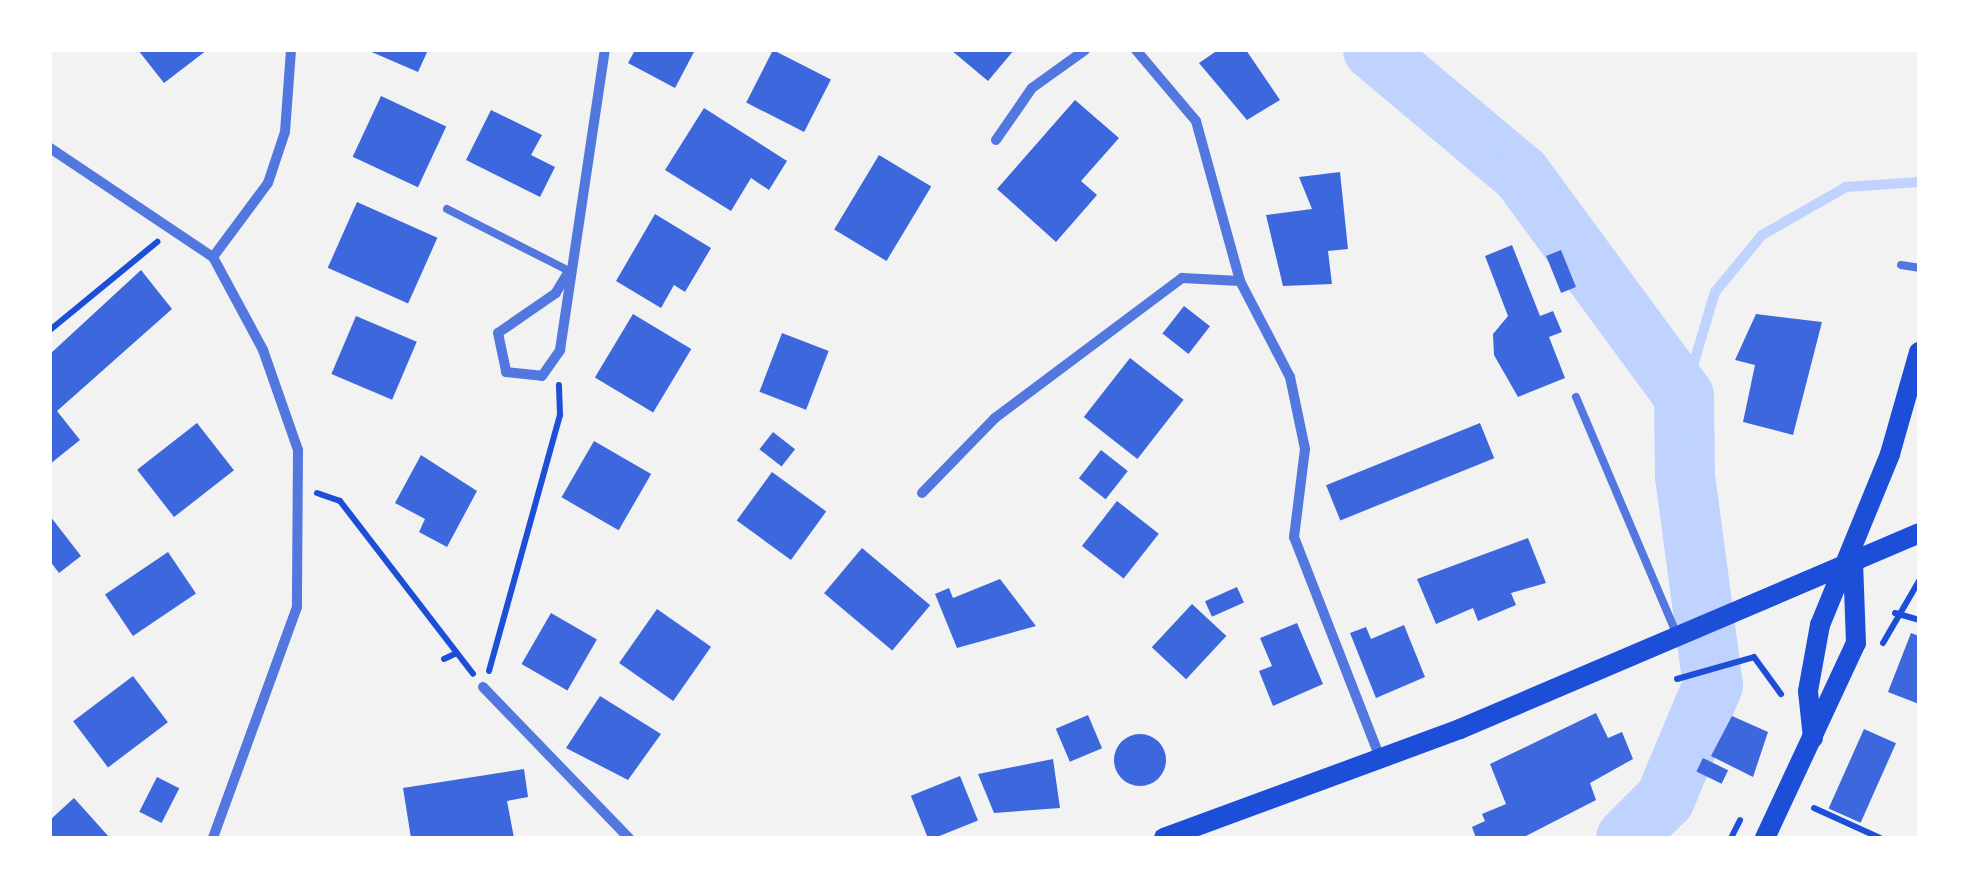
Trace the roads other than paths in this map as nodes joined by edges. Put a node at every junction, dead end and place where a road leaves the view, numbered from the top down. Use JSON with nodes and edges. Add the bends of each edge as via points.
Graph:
{"nodes":[{"id":1,"x":290,"y":50,"type":"edge"},
{"id":2,"x":605,"y":50,"type":"edge"},
{"id":3,"x":1085,"y":50,"type":"edge"},
{"id":4,"x":1136,"y":50,"type":"edge"},
{"id":5,"x":996,"y":140,"type":"dead end"},
{"id":6,"x":50,"y":148,"type":"edge"},
{"id":7,"x":448,"y":210,"type":"dead end"},
{"id":8,"x":213,"y":257,"type":"junction"},
{"id":9,"x":1902,"y":265,"type":"dead end"},
{"id":10,"x":1919,"y":268,"type":"edge"},
{"id":11,"x":569,"y":271,"type":"junction"},
{"id":12,"x":1240,"y":282,"type":"junction"},
{"id":13,"x":1918,"y":364,"type":"edge"},
{"id":14,"x":1576,"y":397,"type":"dead end"},
{"id":15,"x":922,"y":493,"type":"dead end"},
{"id":16,"x":1919,"y":533,"type":"edge"},
{"id":17,"x":1852,"y":558,"type":"junction"},
{"id":18,"x":1676,"y":633,"type":"junction"},
{"id":19,"x":483,"y":686,"type":"road end"},
{"id":20,"x":1812,"y":738,"type":"junction"},
{"id":21,"x":1380,"y":758,"type":"junction"},
{"id":22,"x":212,"y":838,"type":"edge"},
{"id":23,"x":629,"y":838,"type":"edge"},
{"id":24,"x":1164,"y":838,"type":"edge"},
{"id":25,"x":1764,"y":838,"type":"edge"}],
"edges":[{"from":1,"to":8,"type":"street","via":[[284,132],[268,184]]},
{"from":2,"to":11,"type":"street","via":[[584,227]]},
{"from":3,"to":5,"type":"street","via":[[1032,88]]},
{"from":4,"to":12,"type":"street","via":[[1196,122]]},
{"from":6,"to":8,"type":"street"},
{"from":7,"to":11,"type":"lane"},
{"from":8,"to":22,"type":"street","via":[[263,350],[298,450],[300,488],[297,607]]},
{"from":9,"to":10,"type":"lane"},
{"from":11,"to":11,"type":"street","via":[[551,366],[532,378],[506,372],[498,333],[556,293]]},
{"from":12,"to":15,"type":"street","via":[[1182,278],[995,418]]},
{"from":12,"to":21,"type":"street","via":[[1290,377],[1306,449],[1294,537]]},
{"from":13,"to":17,"type":"main road"},
{"from":14,"to":18,"type":"lane"},
{"from":16,"to":17,"type":"main road"},
{"from":17,"to":18,"type":"main road"},
{"from":17,"to":20,"type":"main road","via":[[1812,654]]},
{"from":17,"to":20,"type":"main road","via":[[1856,643]]},
{"from":18,"to":21,"type":"main road"},
{"from":19,"to":23,"type":"street"},
{"from":20,"to":25,"type":"main road"},
{"from":21,"to":24,"type":"main road"}]}
